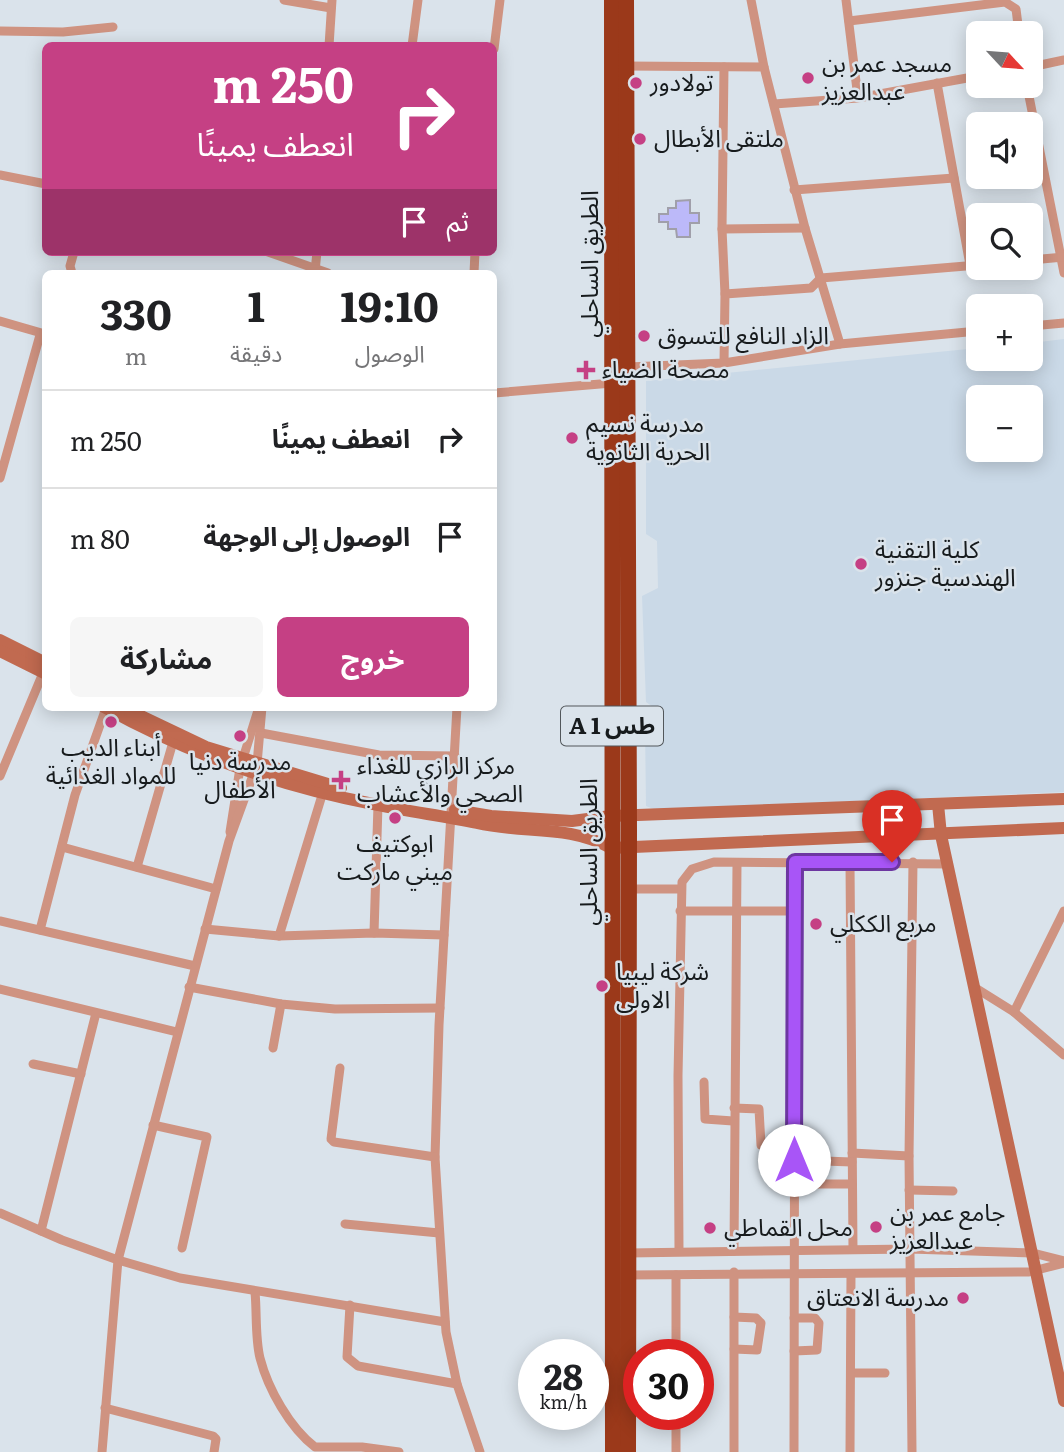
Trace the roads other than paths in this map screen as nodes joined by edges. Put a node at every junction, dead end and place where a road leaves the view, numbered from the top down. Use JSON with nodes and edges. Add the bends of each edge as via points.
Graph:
{"nodes":[{"id":1,"x":284,"y":0,"type":"edge"},
{"id":2,"x":418,"y":0,"type":"edge"},
{"id":3,"x":500,"y":0,"type":"edge"},
{"id":4,"x":612,"y":0,"type":"edge"},
{"id":5,"x":626,"y":0,"type":"edge"},
{"id":6,"x":751,"y":0,"type":"edge"},
{"id":7,"x":845,"y":0,"type":"edge"},
{"id":8,"x":332,"y":4,"type":"edge"},
{"id":9,"x":849,"y":21,"type":"junction"},
{"id":10,"x":1018,"y":21,"type":"edge"},
{"id":11,"x":113,"y":27,"type":"dead end"},
{"id":12,"x":0,"y":31,"type":"edge"},
{"id":13,"x":329,"y":42,"type":"edge"},
{"id":14,"x":413,"y":42,"type":"edge"},
{"id":15,"x":495,"y":42,"type":"edge"},
{"id":16,"x":1064,"y":60,"type":"edge"},
{"id":17,"x":1043,"y":64,"type":"edge"},
{"id":18,"x":625,"y":66,"type":"junction"},
{"id":19,"x":724,"y":67,"type":"junction"},
{"id":20,"x":764,"y":67,"type":"junction"},
{"id":21,"x":966,"y":78,"type":"edge"},
{"id":22,"x":937,"y":83,"type":"junction"},
{"id":23,"x":858,"y":98,"type":"junction"},
{"id":24,"x":1030,"y":98,"type":"edge"},
{"id":25,"x":774,"y":104,"type":"junction"},
{"id":26,"x":3,"y":174,"type":"edge"},
{"id":27,"x":954,"y":178,"type":"junction"},
{"id":28,"x":42,"y":183,"type":"edge"},
{"id":29,"x":794,"y":190,"type":"junction"},
{"id":30,"x":805,"y":228,"type":"junction"},
{"id":31,"x":722,"y":229,"type":"junction"},
{"id":32,"x":966,"y":230,"type":"edge"},
{"id":33,"x":278,"y":256,"type":"edge"},
{"id":34,"x":1063,"y":257,"type":"edge"},
{"id":35,"x":1043,"y":259,"type":"edge"},
{"id":36,"x":966,"y":266,"type":"edge"},
{"id":37,"x":313,"y":270,"type":"edge"},
{"id":38,"x":1064,"y":273,"type":"edge"},
{"id":39,"x":821,"y":278,"type":"junction"},
{"id":40,"x":725,"y":294,"type":"junction"},
{"id":41,"x":0,"y":321,"type":"edge"},
{"id":42,"x":1064,"y":323,"type":"edge"},
{"id":43,"x":1043,"y":325,"type":"edge"},
{"id":44,"x":966,"y":332,"type":"edge"},
{"id":45,"x":42,"y":334,"type":"edge"},
{"id":46,"x":42,"y":337,"type":"edge"},
{"id":47,"x":840,"y":344,"type":"junction"},
{"id":48,"x":724,"y":363,"type":"junction"},
{"id":49,"x":628,"y":367,"type":"junction"},
{"id":50,"x":612,"y":383,"type":"junction"},
{"id":51,"x":497,"y":393,"type":"edge"},
{"id":52,"x":0,"y":478,"type":"edge"},
{"id":53,"x":0,"y":640,"type":"edge"},
{"id":54,"x":0,"y":651,"type":"edge"},
{"id":55,"x":42,"y":668,"type":"edge"},
{"id":56,"x":42,"y":669,"type":"edge"},
{"id":57,"x":42,"y":677,"type":"edge"},
{"id":58,"x":104,"y":711,"type":"edge"},
{"id":59,"x":111,"y":711,"type":"edge"},
{"id":60,"x":130,"y":711,"type":"edge"},
{"id":61,"x":259,"y":711,"type":"edge"},
{"id":62,"x":260,"y":711,"type":"edge"},
{"id":63,"x":457,"y":711,"type":"edge"},
{"id":64,"x":261,"y":733,"type":"junction"},
{"id":65,"x":173,"y":742,"type":"junction"},
{"id":66,"x":455,"y":756,"type":"junction"},
{"id":67,"x":242,"y":764,"type":"junction"},
{"id":68,"x":255,"y":768,"type":"junction"},
{"id":69,"x":0,"y":776,"type":"edge"},
{"id":70,"x":323,"y":792,"type":"junction"},
{"id":71,"x":1064,"y":799,"type":"edge"},
{"id":72,"x":938,"y":804,"type":"junction"},
{"id":73,"x":377,"y":805,"type":"junction"},
{"id":74,"x":452,"y":813,"type":"junction"},
{"id":75,"x":611,"y":816,"type":"junction"},
{"id":76,"x":629,"y":816,"type":"junction"},
{"id":77,"x":1064,"y":828,"type":"edge"},
{"id":78,"x":941,"y":835,"type":"junction"},
{"id":79,"x":229,"y":841,"type":"junction"},
{"id":80,"x":62,"y":847,"type":"junction"},
{"id":81,"x":611,"y":848,"type":"junction"},
{"id":82,"x":629,"y":849,"type":"junction"},
{"id":83,"x":795,"y":862,"type":"junction"},
{"id":84,"x":913,"y":862,"type":"junction"},
{"id":85,"x":737,"y":863,"type":"junction"},
{"id":86,"x":850,"y":863,"type":"junction"},
{"id":87,"x":948,"y":864,"type":"junction"},
{"id":88,"x":137,"y":867,"type":"junction"},
{"id":89,"x":681,"y":888,"type":"junction"},
{"id":90,"x":216,"y":889,"type":"junction"},
{"id":91,"x":629,"y":889,"type":"junction"},
{"id":92,"x":680,"y":911,"type":"junction"},
{"id":93,"x":795,"y":911,"type":"junction"},
{"id":94,"x":1064,"y":911,"type":"edge"},
{"id":95,"x":737,"y":912,"type":"junction"},
{"id":96,"x":0,"y":921,"type":"edge"},
{"id":97,"x":205,"y":929,"type":"junction"},
{"id":98,"x":40,"y":930,"type":"junction"},
{"id":99,"x":374,"y":933,"type":"junction"},
{"id":100,"x":444,"y":935,"type":"junction"},
{"id":101,"x":279,"y":936,"type":"junction"},
{"id":102,"x":195,"y":966,"type":"junction"},
{"id":103,"x":189,"y":987,"type":"junction"},
{"id":104,"x":974,"y":988,"type":"junction"},
{"id":105,"x":0,"y":989,"type":"edge"},
{"id":106,"x":281,"y":1004,"type":"junction"},
{"id":107,"x":440,"y":1008,"type":"junction"},
{"id":108,"x":1014,"y":1012,"type":"junction"},
{"id":109,"x":96,"y":1013,"type":"junction"},
{"id":110,"x":177,"y":1032,"type":"junction"},
{"id":111,"x":273,"y":1048,"type":"dead end"},
{"id":112,"x":1064,"y":1055,"type":"edge"},
{"id":113,"x":33,"y":1064,"type":"dead end"},
{"id":114,"x":340,"y":1068,"type":"dead end"},
{"id":115,"x":81,"y":1074,"type":"junction"},
{"id":116,"x":704,"y":1082,"type":"dead end"},
{"id":117,"x":734,"y":1108,"type":"junction"},
{"id":118,"x":733,"y":1121,"type":"junction"},
{"id":119,"x":153,"y":1125,"type":"junction"},
{"id":120,"x":773,"y":1145,"type":"dead end"},
{"id":121,"x":909,"y":1156,"type":"junction"},
{"id":122,"x":435,"y":1157,"type":"junction"},
{"id":123,"x":852,"y":1158,"type":"junction"},
{"id":124,"x":794,"y":1160,"type":"junction"},
{"id":125,"x":795,"y":1184,"type":"junction"},
{"id":126,"x":852,"y":1184,"type":"junction"},
{"id":127,"x":909,"y":1190,"type":"junction"},
{"id":128,"x":953,"y":1191,"type":"dead end"},
{"id":129,"x":0,"y":1213,"type":"edge"},
{"id":130,"x":345,"y":1224,"type":"dead end"},
{"id":131,"x":41,"y":1231,"type":"junction"},
{"id":132,"x":439,"y":1233,"type":"junction"},
{"id":133,"x":181,"y":1248,"type":"dead end"},
{"id":134,"x":794,"y":1249,"type":"junction"},
{"id":135,"x":853,"y":1249,"type":"junction"},
{"id":136,"x":910,"y":1249,"type":"junction"},
{"id":137,"x":680,"y":1251,"type":"junction"},
{"id":138,"x":734,"y":1251,"type":"junction"},
{"id":139,"x":628,"y":1253,"type":"junction"},
{"id":140,"x":1033,"y":1253,"type":"junction"},
{"id":141,"x":118,"y":1260,"type":"junction"},
{"id":142,"x":1064,"y":1262,"type":"edge"},
{"id":143,"x":1037,"y":1270,"type":"junction"},
{"id":144,"x":734,"y":1272,"type":"junction"},
{"id":145,"x":794,"y":1272,"type":"junction"},
{"id":146,"x":910,"y":1273,"type":"junction"},
{"id":147,"x":851,"y":1274,"type":"junction"},
{"id":148,"x":628,"y":1275,"type":"junction"},
{"id":149,"x":676,"y":1275,"type":"junction"},
{"id":150,"x":255,"y":1292,"type":"junction"},
{"id":151,"x":350,"y":1306,"type":"junction"},
{"id":152,"x":734,"y":1317,"type":"junction"},
{"id":153,"x":794,"y":1318,"type":"junction"},
{"id":154,"x":445,"y":1322,"type":"junction"},
{"id":155,"x":676,"y":1339,"type":"edge"},
{"id":156,"x":734,"y":1349,"type":"junction"},
{"id":157,"x":794,"y":1351,"type":"junction"},
{"id":158,"x":851,"y":1373,"type":"junction"},
{"id":159,"x":885,"y":1373,"type":"dead end"},
{"id":160,"x":457,"y":1384,"type":"junction"},
{"id":161,"x":1064,"y":1401,"type":"edge"},
{"id":162,"x":105,"y":1408,"type":"junction"},
{"id":163,"x":676,"y":1430,"type":"edge"},
{"id":164,"x":102,"y":1452,"type":"edge"},
{"id":165,"x":214,"y":1452,"type":"edge"},
{"id":166,"x":399,"y":1452,"type":"edge"},
{"id":167,"x":480,"y":1452,"type":"edge"},
{"id":168,"x":613,"y":1452,"type":"edge"},
{"id":169,"x":628,"y":1452,"type":"edge"},
{"id":170,"x":676,"y":1452,"type":"edge"},
{"id":171,"x":734,"y":1452,"type":"edge"},
{"id":172,"x":794,"y":1452,"type":"edge"},
{"id":173,"x":850,"y":1452,"type":"edge"},
{"id":174,"x":912,"y":1452,"type":"edge"}],
"edges":[{"from":1,"to":8,"type":"street"},
{"from":2,"to":14,"type":"street"},
{"from":3,"to":15,"type":"street"},
{"from":4,"to":50,"type":"highway","name":"الطريق الساحلي","number":"A 1 طس"},
{"from":5,"to":18,"type":"highway","name":"الطريق الساحلي","number":"A 1 طس"},
{"from":6,"to":20,"type":"street"},
{"from":7,"to":9,"type":"street"},
{"from":8,"to":13,"type":"street"},
{"from":9,"to":10,"type":"street","via":[[1004,2],[1016,9]]},
{"from":9,"to":23,"type":"street"},
{"from":11,"to":12,"type":"street"},
{"from":16,"to":17,"type":"street"},
{"from":18,"to":19,"type":"street"},
{"from":18,"to":49,"type":"highway","name":"الطريق الساحلي","number":"A 1 طس"},
{"from":19,"to":20,"type":"street"},
{"from":19,"to":31,"type":"street"},
{"from":20,"to":25,"type":"street"},
{"from":21,"to":22,"type":"street"},
{"from":22,"to":23,"type":"street"},
{"from":22,"to":27,"type":"street"},
{"from":23,"to":25,"type":"street"},
{"from":24,"to":34,"type":"street"},
{"from":25,"to":29,"type":"street"},
{"from":26,"to":28,"type":"street"},
{"from":27,"to":29,"type":"street"},
{"from":27,"to":32,"type":"street"},
{"from":29,"to":30,"type":"street"},
{"from":30,"to":31,"type":"street"},
{"from":30,"to":39,"type":"street"},
{"from":31,"to":40,"type":"street"},
{"from":33,"to":37,"type":"street"},
{"from":34,"to":35,"type":"street"},
{"from":34,"to":38,"type":"street"},
{"from":36,"to":39,"type":"street"},
{"from":39,"to":40,"type":"street","via":[[811,288]]},
{"from":39,"to":47,"type":"street"},
{"from":40,"to":48,"type":"street"},
{"from":41,"to":45,"type":"street"},
{"from":42,"to":43,"type":"street"},
{"from":44,"to":47,"type":"street"},
{"from":46,"to":52,"type":"street"},
{"from":47,"to":48,"type":"street"},
{"from":48,"to":49,"type":"street"},
{"from":49,"to":76,"type":"highway","name":"الطريق الساحلي","number":"A 1 طس"},
{"from":50,"to":51,"type":"street"},
{"from":50,"to":75,"type":"highway","name":"الطريق الساحلي","number":"A 1 طس"},
{"from":53,"to":55,"type":"street"},
{"from":54,"to":56,"type":"street"},
{"from":57,"to":69,"type":"street"},
{"from":58,"to":80,"type":"street"},
{"from":59,"to":65,"type":"street"},
{"from":60,"to":67,"type":"street"},
{"from":61,"to":67,"type":"street"},
{"from":62,"to":64,"type":"street"},
{"from":63,"to":66,"type":"street"},
{"from":64,"to":66,"type":"street","via":[[379,755]]},
{"from":64,"to":68,"type":"street"},
{"from":65,"to":67,"type":"street"},
{"from":65,"to":88,"type":"street"},
{"from":66,"to":74,"type":"street"},
{"from":67,"to":68,"type":"street"},
{"from":67,"to":79,"type":"street"},
{"from":68,"to":70,"type":"street"},
{"from":68,"to":74,"type":"street"},
{"from":68,"to":79,"type":"street"},
{"from":70,"to":73,"type":"street"},
{"from":70,"to":101,"type":"street"},
{"from":71,"to":72,"type":"street"},
{"from":72,"to":76,"type":"street"},
{"from":72,"to":78,"type":"street"},
{"from":73,"to":74,"type":"street"},
{"from":73,"to":99,"type":"street"},
{"from":74,"to":75,"type":"street","via":[[572,821]]},
{"from":74,"to":81,"type":"street","via":[[480,824],[570,832]]},
{"from":74,"to":100,"type":"street"},
{"from":75,"to":76,"type":"street"},
{"from":75,"to":81,"type":"highway","name":"الطريق الساحلي","number":"A 1 طس"},
{"from":76,"to":82,"type":"highway","name":"الطريق الساحلي","number":"A 1 طس"},
{"from":77,"to":78,"type":"street"},
{"from":78,"to":82,"type":"street"},
{"from":78,"to":87,"type":"street"},
{"from":79,"to":90,"type":"street"},
{"from":80,"to":88,"type":"street"},
{"from":80,"to":98,"type":"street"},
{"from":81,"to":82,"type":"street"},
{"from":81,"to":168,"type":"highway","name":"الطريق الساحلي","number":"A 1 طس"},
{"from":82,"to":91,"type":"highway","name":"الطريق الساحلي","number":"A 1 طس"},
{"from":83,"to":85,"type":"street"},
{"from":83,"to":86,"type":"street"},
{"from":83,"to":93,"type":"street"},
{"from":84,"to":86,"type":"street"},
{"from":84,"to":87,"type":"street"},
{"from":84,"to":121,"type":"street"},
{"from":85,"to":89,"type":"street","via":[[714,862],[692,869]]},
{"from":85,"to":95,"type":"street"},
{"from":86,"to":123,"type":"street"},
{"from":87,"to":104,"type":"street"},
{"from":88,"to":90,"type":"street"},
{"from":89,"to":91,"type":"street"},
{"from":89,"to":92,"type":"street"},
{"from":90,"to":97,"type":"street"},
{"from":91,"to":139,"type":"highway","name":"الطريق الساحلي","number":"A 1 طس"},
{"from":92,"to":95,"type":"street"},
{"from":92,"to":137,"type":"street"},
{"from":93,"to":95,"type":"street"},
{"from":93,"to":124,"type":"street"},
{"from":94,"to":108,"type":"street"},
{"from":95,"to":117,"type":"street"},
{"from":96,"to":98,"type":"street"},
{"from":97,"to":101,"type":"street"},
{"from":97,"to":102,"type":"street"},
{"from":98,"to":102,"type":"street"},
{"from":99,"to":100,"type":"street"},
{"from":99,"to":101,"type":"street"},
{"from":100,"to":107,"type":"street"},
{"from":102,"to":103,"type":"street"},
{"from":103,"to":106,"type":"street"},
{"from":103,"to":110,"type":"street"},
{"from":104,"to":108,"type":"street"},
{"from":104,"to":140,"type":"street"},
{"from":105,"to":109,"type":"street"},
{"from":106,"to":107,"type":"street","via":[[335,1009]]},
{"from":106,"to":111,"type":"street"},
{"from":107,"to":122,"type":"street"},
{"from":108,"to":112,"type":"street"},
{"from":109,"to":110,"type":"street"},
{"from":109,"to":115,"type":"street"},
{"from":110,"to":119,"type":"street"},
{"from":113,"to":115,"type":"street"},
{"from":114,"to":122,"type":"street","via":[[334,1142]]},
{"from":115,"to":131,"type":"street"},
{"from":116,"to":118,"type":"street","via":[[705,1119]]},
{"from":117,"to":118,"type":"street"},
{"from":117,"to":120,"type":"street","via":[[759,1109],[761,1145]]},
{"from":118,"to":138,"type":"street"},
{"from":119,"to":133,"type":"street","via":[[207,1137]]},
{"from":119,"to":141,"type":"street"},
{"from":121,"to":123,"type":"street"},
{"from":121,"to":127,"type":"street"},
{"from":122,"to":132,"type":"street"},
{"from":123,"to":124,"type":"street"},
{"from":123,"to":126,"type":"street"},
{"from":124,"to":125,"type":"street"},
{"from":125,"to":126,"type":"street"},
{"from":125,"to":134,"type":"street"},
{"from":126,"to":135,"type":"street"},
{"from":127,"to":128,"type":"street"},
{"from":127,"to":136,"type":"street"},
{"from":129,"to":131,"type":"street"},
{"from":130,"to":132,"type":"street"},
{"from":131,"to":141,"type":"street"},
{"from":132,"to":154,"type":"street"},
{"from":134,"to":135,"type":"street"},
{"from":134,"to":138,"type":"street"},
{"from":134,"to":145,"type":"street"},
{"from":135,"to":136,"type":"street"},
{"from":136,"to":140,"type":"street"},
{"from":136,"to":146,"type":"street"},
{"from":137,"to":138,"type":"street"},
{"from":137,"to":139,"type":"street"},
{"from":139,"to":148,"type":"highway","name":"الطريق الساحلي","number":"A 1 طس"},
{"from":140,"to":142,"type":"street"},
{"from":140,"to":143,"type":"street"},
{"from":141,"to":150,"type":"street"},
{"from":141,"to":162,"type":"street"},
{"from":142,"to":143,"type":"street"},
{"from":143,"to":146,"type":"street"},
{"from":143,"to":161,"type":"street"},
{"from":144,"to":145,"type":"street"},
{"from":144,"to":149,"type":"street"},
{"from":144,"to":152,"type":"street"},
{"from":145,"to":147,"type":"street"},
{"from":145,"to":153,"type":"street"},
{"from":146,"to":147,"type":"street"},
{"from":146,"to":174,"type":"street"},
{"from":147,"to":158,"type":"street"},
{"from":148,"to":149,"type":"street"},
{"from":148,"to":169,"type":"highway","name":"الطريق الساحلي","number":"A 1 طس"},
{"from":149,"to":155,"type":"street"},
{"from":150,"to":151,"type":"street"},
{"from":150,"to":166,"type":"street","via":[[260,1357],[301,1435],[315,1447]]},
{"from":151,"to":154,"type":"street"},
{"from":151,"to":160,"type":"street","via":[[347,1357],[351,1362]]},
{"from":152,"to":156,"type":"street"},
{"from":152,"to":156,"type":"street","via":[[756,1318],[761,1323],[757,1350]]},
{"from":153,"to":157,"type":"street"},
{"from":153,"to":157,"type":"street","via":[[815,1318],[819,1323],[817,1350]]},
{"from":154,"to":160,"type":"street"},
{"from":156,"to":171,"type":"street"},
{"from":157,"to":172,"type":"street"},
{"from":158,"to":159,"type":"street"},
{"from":158,"to":173,"type":"street"},
{"from":160,"to":167,"type":"street"},
{"from":162,"to":164,"type":"street"},
{"from":162,"to":165,"type":"street","via":[[213,1436]]},
{"from":163,"to":170,"type":"street"}]}
